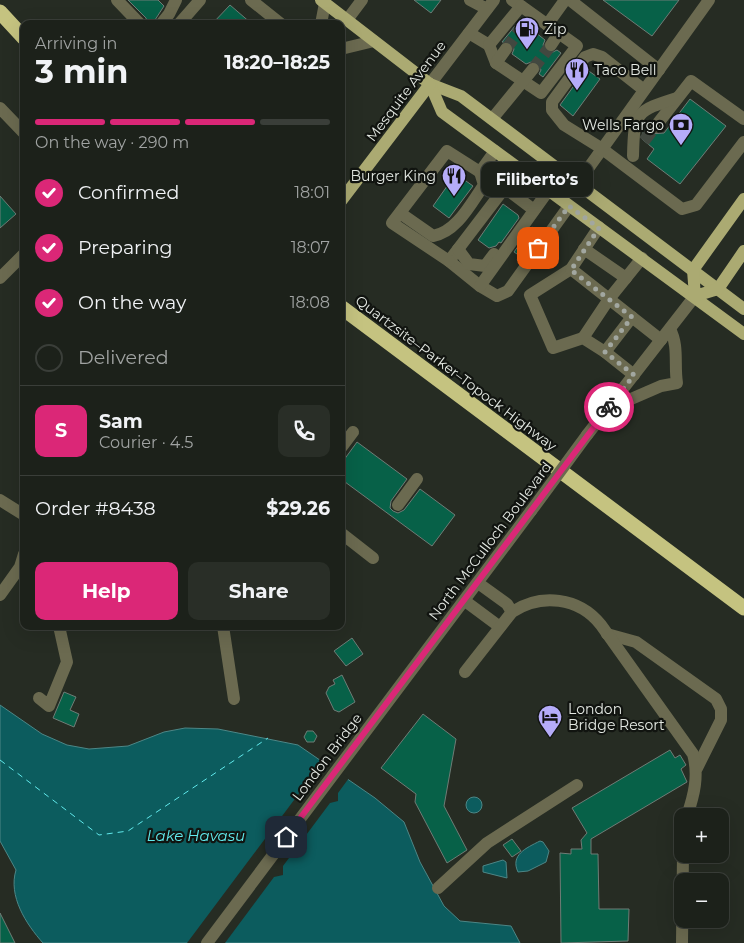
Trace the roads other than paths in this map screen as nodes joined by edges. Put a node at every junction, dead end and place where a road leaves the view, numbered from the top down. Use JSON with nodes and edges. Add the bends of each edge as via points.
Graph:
{"nodes":[{"id":1,"x":117,"y":0,"type":"edge"},
{"id":2,"x":176,"y":0,"type":"edge"},
{"id":3,"x":200,"y":0,"type":"edge"},
{"id":4,"x":251,"y":0,"type":"edge"},
{"id":5,"x":362,"y":0,"type":"edge"},
{"id":6,"x":470,"y":0,"type":"edge"},
{"id":7,"x":566,"y":0,"type":"edge"},
{"id":8,"x":570,"y":0,"type":"edge"},
{"id":9,"x":710,"y":0,"type":"edge"},
{"id":10,"x":323,"y":1,"type":"edge"},
{"id":11,"x":516,"y":3,"type":"edge"},
{"id":12,"x":490,"y":4,"type":"edge"},
{"id":13,"x":0,"y":12,"type":"edge"},
{"id":14,"x":136,"y":20,"type":"edge"},
{"id":15,"x":164,"y":20,"type":"edge"},
{"id":16,"x":182,"y":20,"type":"edge"},
{"id":17,"x":275,"y":20,"type":"edge"},
{"id":18,"x":322,"y":20,"type":"edge"},
{"id":19,"x":347,"y":20,"type":"junction"},
{"id":20,"x":547,"y":25,"type":"junction"},
{"id":21,"x":469,"y":33,"type":"junction"},
{"id":22,"x":559,"y":33,"type":"junction"},
{"id":23,"x":20,"y":34,"type":"edge"},
{"id":24,"x":374,"y":41,"type":"junction"},
{"id":25,"x":489,"y":45,"type":"junction"},
{"id":26,"x":551,"y":45,"type":"tunnel mouth"},
{"id":27,"x":345,"y":48,"type":"edge"},
{"id":28,"x":506,"y":49,"type":"tunnel mouth"},
{"id":29,"x":496,"y":63,"type":"junction"},
{"id":30,"x":533,"y":69,"type":"tunnel mouth"},
{"id":31,"x":659,"y":70,"type":"junction"},
{"id":32,"x":523,"y":82,"type":"junction"},
{"id":33,"x":430,"y":84,"type":"junction"},
{"id":34,"x":644,"y":90,"type":"junction"},
{"id":35,"x":677,"y":98,"type":"junction"},
{"id":36,"x":0,"y":108,"type":"edge"},
{"id":37,"x":744,"y":118,"type":"edge"},
{"id":38,"x":492,"y":119,"type":"junction"},
{"id":39,"x":655,"y":127,"type":"tunnel mouth"},
{"id":40,"x":20,"y":129,"type":"edge"},
{"id":41,"x":644,"y":141,"type":"tunnel mouth"},
{"id":42,"x":744,"y":142,"type":"edge"},
{"id":43,"x":601,"y":148,"type":"junction"},
{"id":44,"x":494,"y":151,"type":"junction"},
{"id":45,"x":629,"y":161,"type":"junction"},
{"id":46,"x":519,"y":169,"type":"junction"},
{"id":47,"x":480,"y":172,"type":"junction"},
{"id":48,"x":577,"y":184,"type":"junction"},
{"id":49,"x":505,"y":188,"type":"junction"},
{"id":50,"x":548,"y":191,"type":"junction"},
{"id":51,"x":345,"y":196,"type":"edge"},
{"id":52,"x":744,"y":199,"type":"edge"},
{"id":53,"x":569,"y":206,"type":"junction"},
{"id":54,"x":532,"y":208,"type":"junction"},
{"id":55,"x":400,"y":213,"type":"junction"},
{"id":56,"x":599,"y":228,"type":"junction"},
{"id":57,"x":458,"y":249,"type":"junction"},
{"id":58,"x":584,"y":249,"type":"junction"},
{"id":59,"x":744,"y":252,"type":"edge"},
{"id":60,"x":20,"y":258,"type":"edge"},
{"id":61,"x":642,"y":258,"type":"junction"},
{"id":62,"x":449,"y":261,"type":"junction"},
{"id":63,"x":571,"y":270,"type":"junction"},
{"id":64,"x":693,"y":270,"type":"junction"},
{"id":65,"x":0,"y":278,"type":"edge"},
{"id":66,"x":626,"y":278,"type":"junction"},
{"id":67,"x":480,"y":286,"type":"junction"},
{"id":68,"x":718,"y":289,"type":"junction"},
{"id":69,"x":695,"y":296,"type":"junction"},
{"id":70,"x":609,"y":299,"type":"junction"},
{"id":71,"x":744,"y":309,"type":"edge"},
{"id":72,"x":345,"y":310,"type":"edge"},
{"id":73,"x":632,"y":317,"type":"junction"},
{"id":74,"x":670,"y":329,"type":"junction"},
{"id":75,"x":744,"y":334,"type":"edge"},
{"id":76,"x":583,"y":338,"type":"junction"},
{"id":77,"x":661,"y":340,"type":"junction"},
{"id":78,"x":605,"y":352,"type":"junction"},
{"id":79,"x":634,"y":375,"type":"junction"},
{"id":80,"x":607,"y":410,"type":"junction"},
{"id":81,"x":353,"y":432,"type":"dead end"},
{"id":82,"x":345,"y":443,"type":"edge"},
{"id":83,"x":417,"y":479,"type":"dead end"},
{"id":84,"x":0,"y":500,"type":"edge"},
{"id":85,"x":398,"y":505,"type":"dead end"},
{"id":86,"x":20,"y":512,"type":"edge"},
{"id":87,"x":345,"y":536,"type":"edge"},
{"id":88,"x":374,"y":558,"type":"dead end"},
{"id":89,"x":20,"y":567,"type":"edge"},
{"id":90,"x":478,"y":583,"type":"junction"},
{"id":91,"x":0,"y":595,"type":"edge"},
{"id":92,"x":465,"y":601,"type":"junction"},
{"id":93,"x":744,"y":608,"type":"edge"},
{"id":94,"x":512,"y":612,"type":"junction"},
{"id":95,"x":500,"y":626,"type":"junction"},
{"id":96,"x":60,"y":630,"type":"edge"},
{"id":97,"x":224,"y":630,"type":"edge"},
{"id":98,"x":607,"y":634,"type":"junction"},
{"id":99,"x":465,"y":672,"type":"dead end"},
{"id":100,"x":400,"y":685,"type":"joint"},
{"id":101,"x":39,"y":698,"type":"dead end"},
{"id":102,"x":234,"y":699,"type":"dead end"},
{"id":103,"x":697,"y":768,"type":"junction"},
{"id":104,"x":577,"y":785,"type":"dead end"},
{"id":105,"x":690,"y":808,"type":"edge"},
{"id":106,"x":683,"y":863,"type":"edge"},
{"id":107,"x":438,"y":888,"type":"dead end"},
{"id":108,"x":206,"y":943,"type":"edge"},
{"id":109,"x":682,"y":943,"type":"edge"}],
"edges":[{"from":1,"to":14,"type":"street"},
{"from":2,"to":15,"type":"street"},
{"from":3,"to":16,"type":"street"},
{"from":4,"to":17,"type":"street"},
{"from":5,"to":19,"type":"street"},
{"from":6,"to":12,"type":"street"},
{"from":7,"to":20,"type":"street"},
{"from":8,"to":31,"type":"street"},
{"from":9,"to":31,"type":"street"},
{"from":10,"to":18,"type":"street"},
{"from":10,"to":19,"type":"main road"},
{"from":11,"to":20,"type":"street","via":[[528,19]]},
{"from":11,"to":25,"type":"street"},
{"from":12,"to":21,"type":"street","name":"Mesquite Avenue"},
{"from":13,"to":23,"type":"highway"},
{"from":19,"to":24,"type":"main road"},
{"from":20,"to":22,"type":"street"},
{"from":21,"to":25,"type":"street"},
{"from":21,"to":33,"type":"street","name":"Mesquite Avenue"},
{"from":22,"to":26,"type":"street"},
{"from":22,"to":32,"type":"street","via":[[577,46],[541,93]]},
{"from":24,"to":27,"type":"street"},
{"from":24,"to":33,"type":"main road"},
{"from":25,"to":29,"type":"street"},
{"from":28,"to":29,"type":"street"},
{"from":29,"to":32,"type":"street"},
{"from":30,"to":32,"type":"street"},
{"from":31,"to":34,"type":"street"},
{"from":32,"to":38,"type":"street"},
{"from":33,"to":38,"type":"main road","via":[[461,96]]},
{"from":33,"to":44,"type":"main road","via":[[442,112]]},
{"from":33,"to":51,"type":"main road","name":"Mesquite Avenue"},
{"from":34,"to":43,"type":"street"},
{"from":34,"to":43,"type":"street","via":[[602,57],[593,54],[585,57],[552,102],[552,110],[564,125]]},
{"from":35,"to":37,"type":"street","via":[[691,81]]},
{"from":35,"to":39,"type":"street"},
{"from":35,"to":45,"type":"street","via":[[648,107],[634,125]]},
{"from":36,"to":40,"type":"street"},
{"from":38,"to":48,"type":"main road"},
{"from":41,"to":45,"type":"street"},
{"from":42,"to":45,"type":"street","via":[[696,206],[682,209]]},
{"from":43,"to":45,"type":"street"},
{"from":43,"to":48,"type":"street"},
{"from":44,"to":46,"type":"main road"},
{"from":44,"to":47,"type":"street"},
{"from":46,"to":49,"type":"street"},
{"from":46,"to":50,"type":"main road"},
{"from":47,"to":55,"type":"street","via":[[447,151]]},
{"from":47,"to":55,"type":"street","via":[[484,185],[451,229],[442,234],[433,236]]},
{"from":48,"to":64,"type":"main road"},
{"from":49,"to":54,"type":"street"},
{"from":49,"to":57,"type":"street"},
{"from":50,"to":53,"type":"main road"},
{"from":50,"to":54,"type":"street"},
{"from":52,"to":64,"type":"main road"},
{"from":53,"to":56,"type":"main road"},
{"from":53,"to":67,"type":"street","via":[[508,291],[497,296]]},
{"from":54,"to":57,"type":"street","via":[[485,266],[469,264]]},
{"from":54,"to":67,"type":"street"},
{"from":55,"to":62,"type":"street","via":[[392,223]]},
{"from":56,"to":58,"type":"street"},
{"from":56,"to":61,"type":"main road"},
{"from":57,"to":62,"type":"street"},
{"from":58,"to":63,"type":"street"},
{"from":58,"to":66,"type":"street"},
{"from":59,"to":68,"type":"main road"},
{"from":60,"to":65,"type":"street"},
{"from":61,"to":66,"type":"street"},
{"from":61,"to":69,"type":"main road"},
{"from":62,"to":67,"type":"street"},
{"from":63,"to":70,"type":"street"},
{"from":63,"to":76,"type":"street","via":[[530,295],[553,348]]},
{"from":64,"to":68,"type":"main road"},
{"from":64,"to":69,"type":"main road"},
{"from":66,"to":70,"type":"street"},
{"from":68,"to":69,"type":"main road"},
{"from":68,"to":71,"type":"main road"},
{"from":69,"to":74,"type":"street","name":"North McCulloch Boulevard"},
{"from":69,"to":75,"type":"main road"},
{"from":70,"to":73,"type":"street"},
{"from":70,"to":76,"type":"street"},
{"from":72,"to":93,"type":"highway","name":"Quartzsite–Parker–Topock Highway"},
{"from":73,"to":77,"type":"street"},
{"from":73,"to":78,"type":"street"},
{"from":74,"to":77,"type":"street","name":"North McCulloch Boulevard"},
{"from":74,"to":80,"type":"street","via":[[676,348],[674,367],[677,383],[661,386]]},
{"from":76,"to":78,"type":"street"},
{"from":77,"to":79,"type":"street","name":"North McCulloch Boulevard"},
{"from":78,"to":79,"type":"street"},
{"from":79,"to":80,"type":"street","name":"North McCulloch Boulevard"},
{"from":80,"to":90,"type":"street","name":"North McCulloch Boulevard","bridge":true},
{"from":81,"to":82,"type":"street"},
{"from":83,"to":85,"type":"street"},
{"from":84,"to":86,"type":"street"},
{"from":87,"to":88,"type":"street"},
{"from":89,"to":91,"type":"street"},
{"from":90,"to":92,"type":"street","name":"North McCulloch Boulevard"},
{"from":90,"to":94,"type":"street","via":[[508,604]]},
{"from":92,"to":95,"type":"street"},
{"from":92,"to":100,"type":"street","name":"North McCulloch Boulevard"},
{"from":94,"to":95,"type":"street"},
{"from":94,"to":98,"type":"street","via":[[535,601],[569,603],[591,614]]},
{"from":95,"to":99,"type":"street"},
{"from":96,"to":101,"type":"street","via":[[67,662],[49,706]]},
{"from":97,"to":102,"type":"street"},
{"from":98,"to":103,"type":"street","via":[[694,754]]},
{"from":98,"to":103,"type":"street","via":[[636,642],[716,699],[722,709],[721,720]]},
{"from":100,"to":108,"type":"street","name":"London Bridge"},
{"from":103,"to":105,"type":"street"},
{"from":104,"to":107,"type":"street","via":[[486,843]]},
{"from":106,"to":109,"type":"street"}]}
